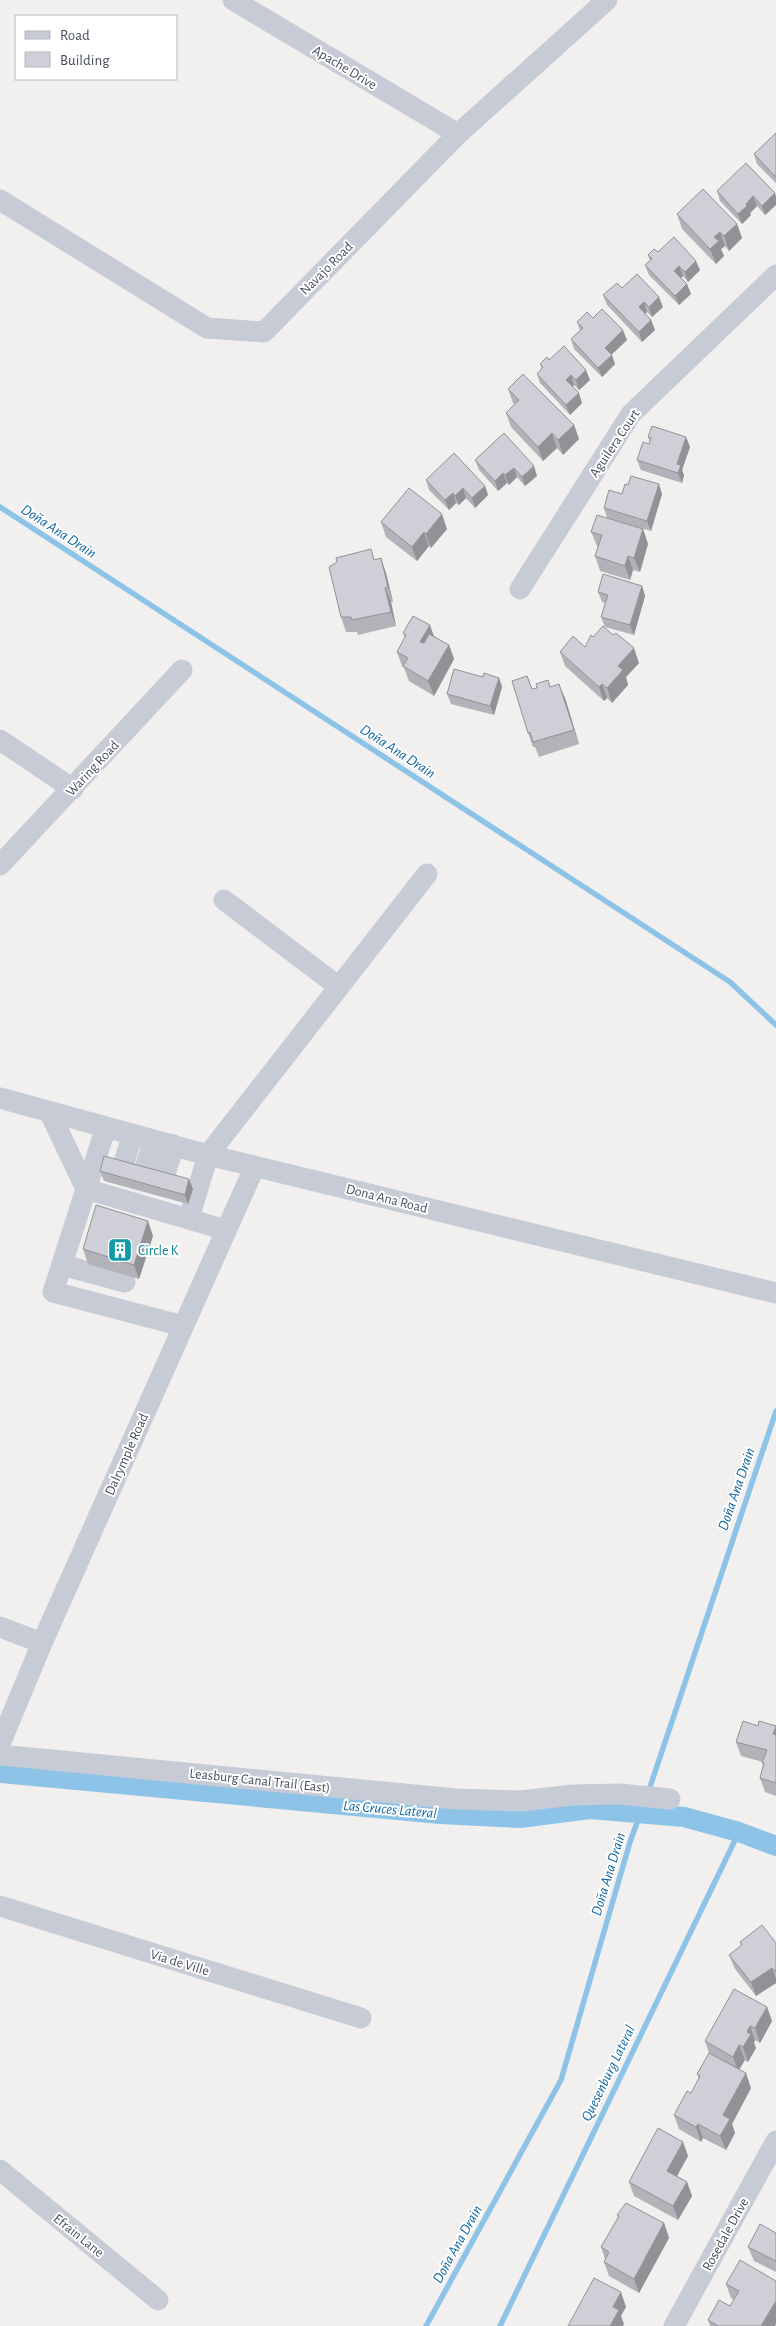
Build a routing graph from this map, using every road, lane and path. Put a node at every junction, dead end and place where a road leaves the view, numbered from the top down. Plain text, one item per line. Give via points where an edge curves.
1 (233, 0) edge
2 (606, 0) edge
3 (458, 134) junction
4 (0, 200) edge
5 (776, 275) edge
6 (520, 589) dead end
7 (182, 670) dead end
8 (0, 740) edge
9 (73, 789) junction
10 (0, 865) edge
11 (427, 874) dead end
12 (224, 900) dead end
13 (339, 987) junction
14 (0, 1098) edge
15 (49, 1111) junction
16 (106, 1127) junction
17 (133, 1134) junction
18 (164, 1143) junction
19 (208, 1155) junction
20 (255, 1166) junction
21 (117, 1183) junction
22 (86, 1189) junction
23 (138, 1189) junction
24 (159, 1195) junction
25 (189, 1218) junction
26 (226, 1230) junction
27 (62, 1265) junction
28 (125, 1282) dead end
29 (776, 1293) edge
30 (183, 1326) junction
31 (0, 1627) edge
32 (42, 1643) junction
33 (0, 1744) edge
34 (0, 1755) edge
35 (670, 1799) dead end
36 (0, 1906) edge
37 (361, 2018) dead end
38 (776, 2141) edge
39 (0, 2170) edge
40 (158, 2300) dead end
41 (674, 2326) edge

1 - 3 street, Apache Drive
2 - 3 street, Navajo Road
3 - 4 street, Navajo Road via 264,332 207,328
5 - 6 street, Aguilera Court via 631,414
7 - 9 street, Waring Road
8 - 9 street
9 - 10 street, Waring Road
11 - 13 street
12 - 13 street
13 - 19 street
14 - 15 street, Dona Ana Road
15 - 16 street, Dona Ana Road
15 - 22 street
16 - 17 street, Dona Ana Road
16 - 22 street
17 - 18 street, Dona Ana Road
17 - 21 street
18 - 19 street, Dona Ana Road
18 - 23 street
18 - 24 street
19 - 20 street, Dona Ana Road
19 - 25 street
20 - 26 street, Dalrymple Road
20 - 29 street, Dona Ana Road
21 - 22 street
21 - 23 street
22 - 27 street
23 - 24 street
24 - 25 street
25 - 26 street
26 - 30 street, Dalrymple Road
27 - 28 street
27 - 30 street via 54,1292
30 - 32 street, Dalrymple Road
31 - 32 street
32 - 33 street, Dalrymple Road
34 - 35 street, Leasburg Canal Trail (East) via 456,1799 522,1801 620,1794
36 - 37 street, Via de Ville
38 - 41 street, Rosedale Drive
39 - 40 street, Efrain Lane

